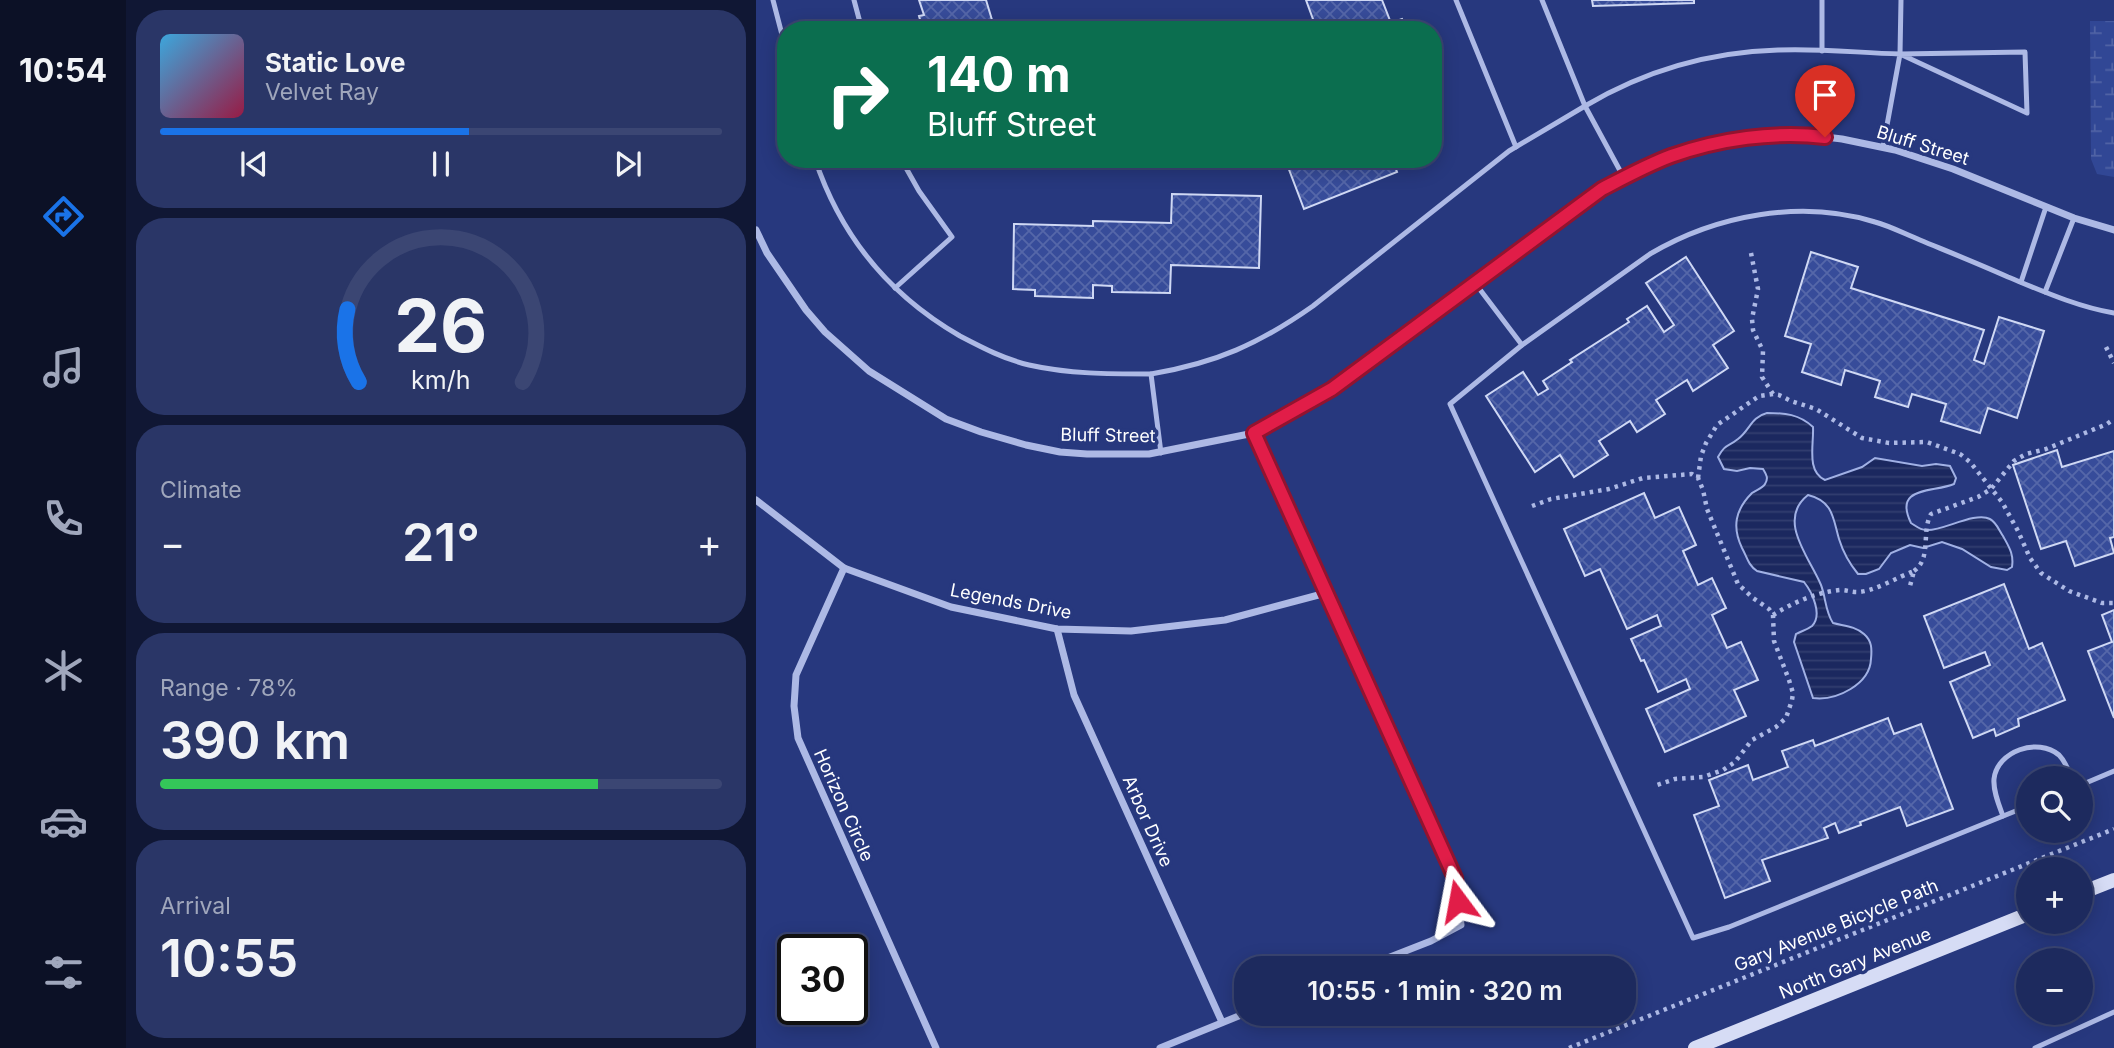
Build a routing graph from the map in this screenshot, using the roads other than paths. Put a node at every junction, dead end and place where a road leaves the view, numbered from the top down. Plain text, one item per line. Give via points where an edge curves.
1 (773, 0) edge
2 (855, 0) edge
3 (1456, 0) edge
4 (1542, 0) edge
5 (1822, 0) edge
6 (1901, 0) edge
7 (778, 21) edge
8 (860, 21) edge
9 (1822, 51) junction
10 (1900, 54) junction
11 (1585, 106) junction
12 (1516, 147) junction
13 (1883, 147) junction
14 (818, 168) edge
15 (906, 168) edge
16 (1624, 178) junction
17 (2046, 206) junction
18 (2074, 218) junction
19 (756, 230) edge
20 (2114, 230) edge
21 (2021, 282) junction
22 (1475, 283) junction
23 (895, 288) junction
24 (2045, 292) junction
25 (2114, 313) edge
26 (1522, 345) junction
27 (1151, 374) junction
28 (1254, 433) junction
29 (1161, 453) junction
30 (756, 500) edge
31 (844, 568) junction
32 (1326, 593) junction
33 (1057, 629) junction
34 (2065, 766) edge
35 (2114, 771) edge
36 (2093, 780) edge
37 (2016, 811) edge
38 (2003, 816) junction
39 (2114, 880) edge
40 (2093, 888) edge
41 (2016, 919) edge
42 (1393, 956) edge
43 (2114, 1012) edge
44 (1234, 1018) edge
45 (1222, 1022) junction
46 (936, 1048) edge
47 (1160, 1048) edge
48 (1695, 1048) edge
49 (2035, 1048) edge

1 - 7 lane
2 - 8 lane
3 - 12 lane
4 - 11 lane
5 - 9 lane
6 - 10 lane
9 - 10 lane
9 - 11 lane via 1778,50 1699,60 1628,82
10 - 10 lane via 1926,66 2027,113 2025,52
10 - 13 lane
11 - 12 lane
11 - 16 lane
12 - 27 lane via 1279,330 1215,360
13 - 16 street, Bluff Street via 1809,135 1745,138 1671,156
13 - 17 street, Bluff Street
14 - 23 lane via 846,230
15 - 23 lane via 952,236
16 - 22 street, Bluff Street via 1602,189
17 - 18 street, Bluff Street
17 - 21 lane
18 - 20 street, Bluff Street
18 - 24 lane
19 - 29 street, Bluff Street via 767,253 825,332 869,371 946,419 1060,452
21 - 24 lane
21 - 26 lane via 1876,222 1839,213 1765,214 1671,242
22 - 26 lane
22 - 28 street, Bluff Street via 1332,389
23 - 27 lane via 922,312 993,354 1058,370
24 - 25 lane
26 - 38 lane via 1450,404 1693,938
27 - 29 lane
28 - 29 street, Bluff Street
28 - 32 street
30 - 31 street, Legends Drive
31 - 33 street, Legends Drive via 951,607
31 - 46 street, Horizon Circle via 796,675 799,738
32 - 33 street, Legends Drive via 1198,624 1131,631
32 - 42 street via 1455,878 1461,925
33 - 45 street, Arbor Drive via 1074,695
34 - 38 lane via 2059,755 2032,746 2007,757 1994,779
35 - 36 lane
37 - 38 lane
39 - 40 street
41 - 48 street, North Gary Avenue
43 - 49 lane
44 - 45 street
45 - 47 street

